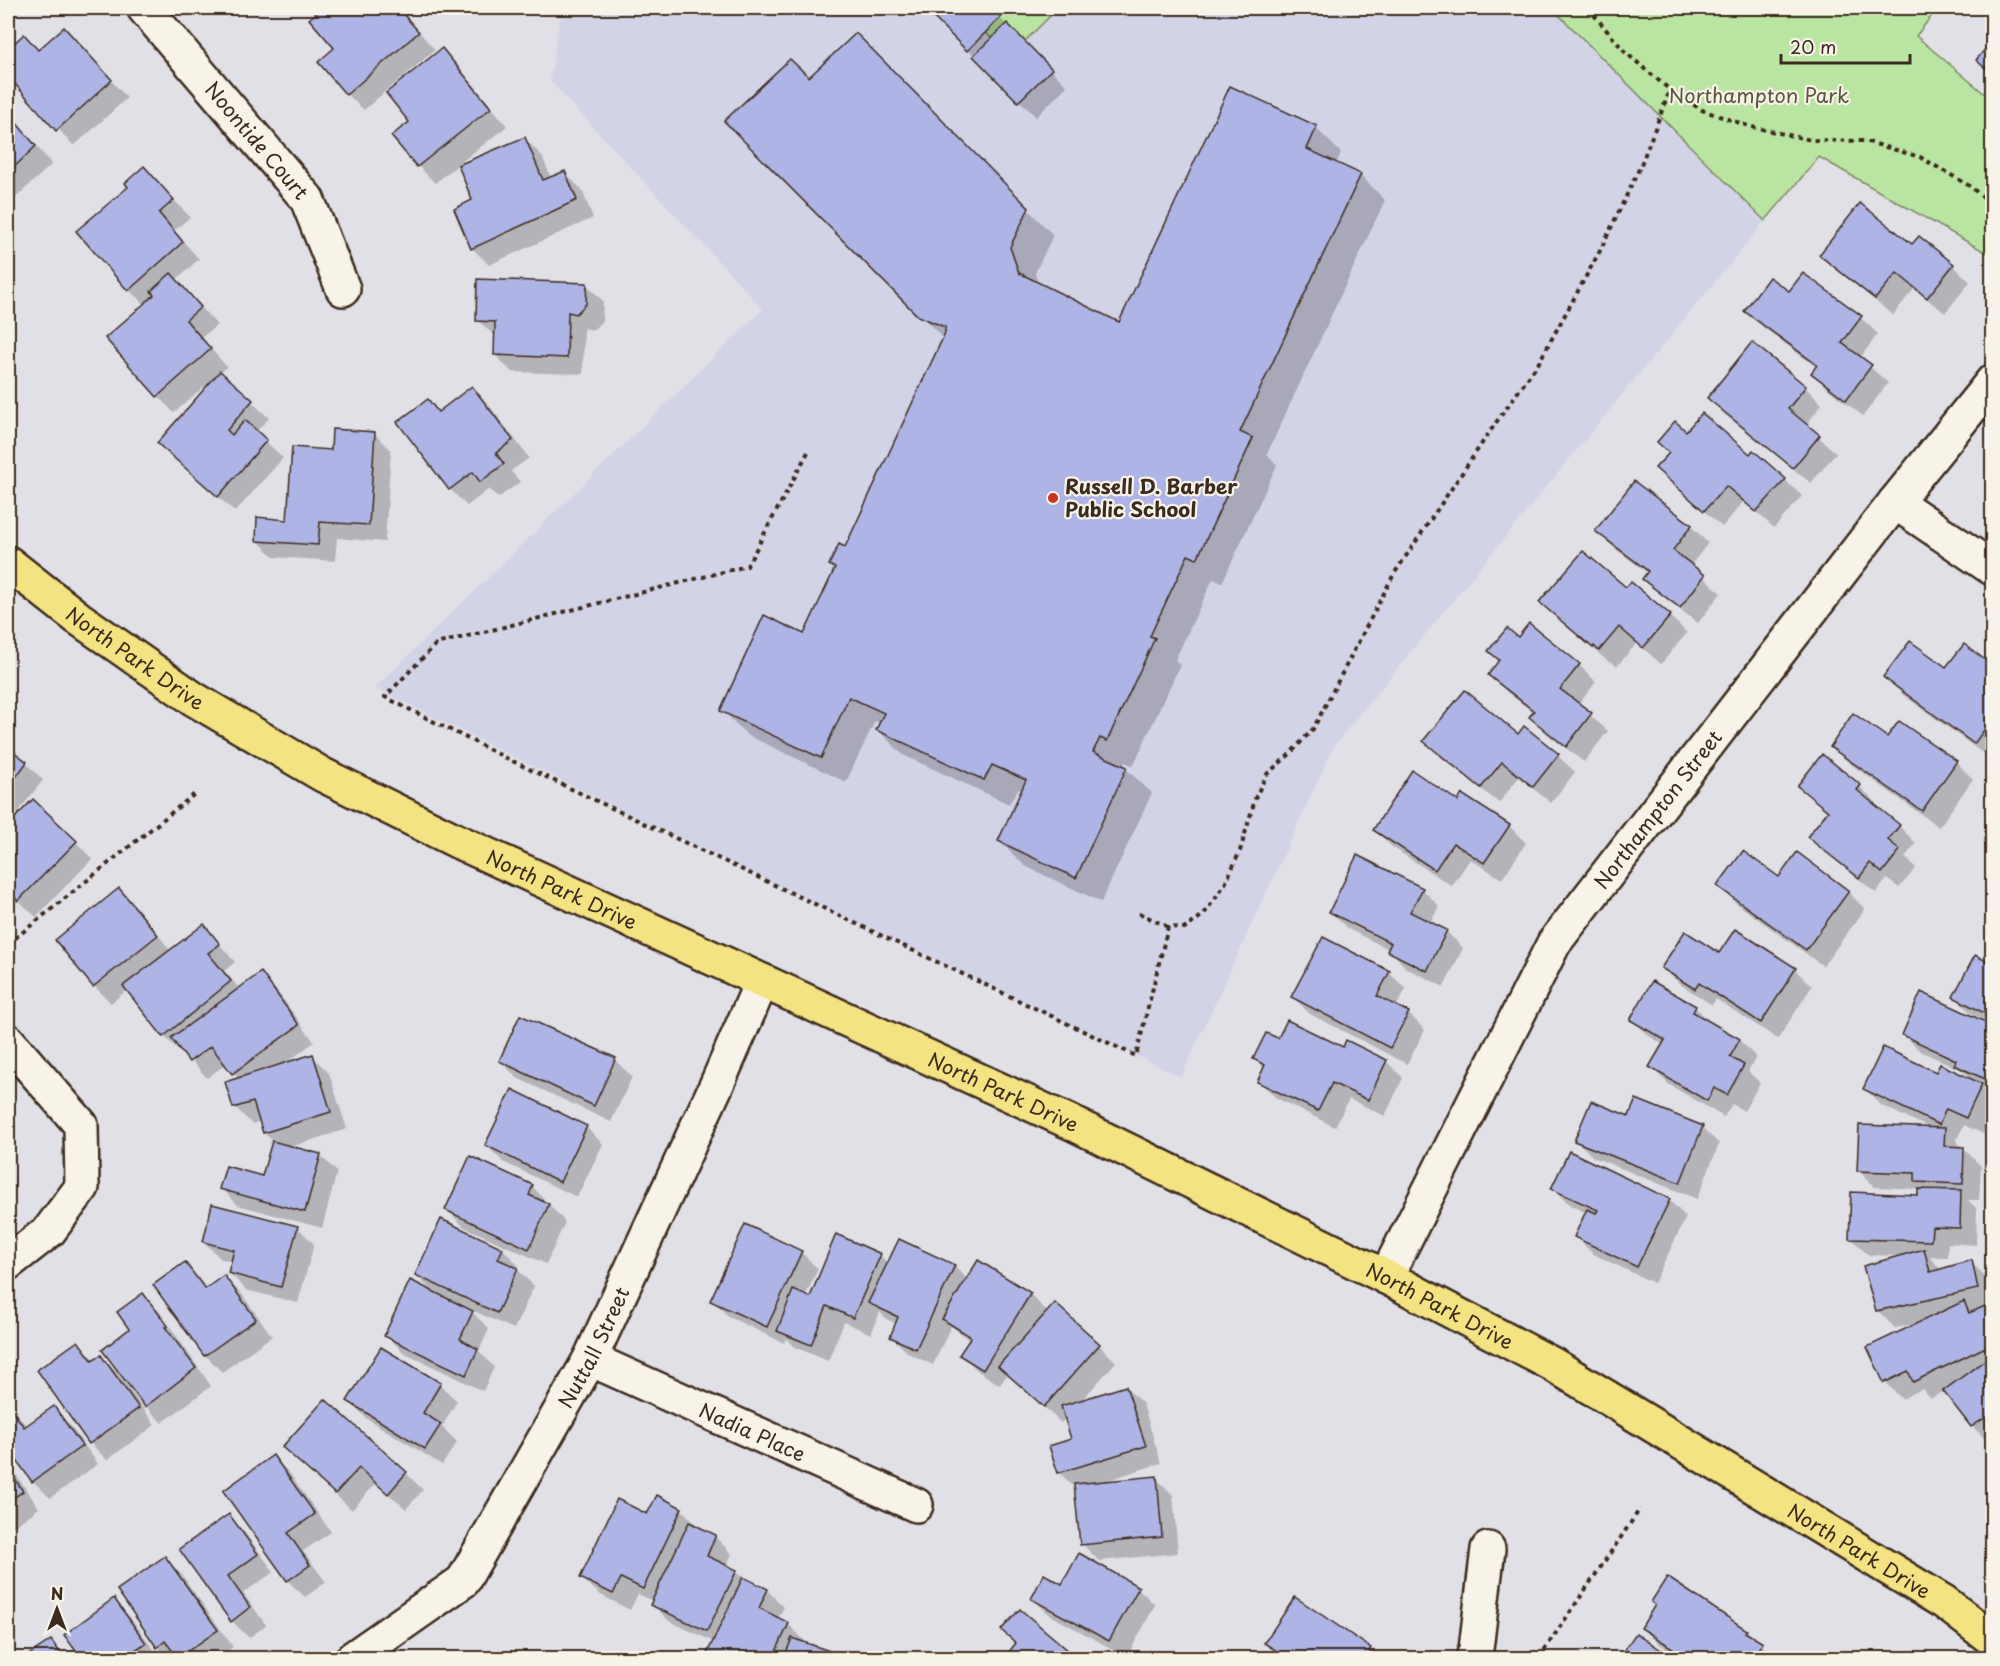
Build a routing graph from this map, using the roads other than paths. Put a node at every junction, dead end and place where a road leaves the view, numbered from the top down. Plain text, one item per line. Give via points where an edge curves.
1 (144, 8) edge
2 (343, 289) dead end
3 (1992, 381) edge
4 (1895, 502) junction
5 (8, 563) edge
6 (1992, 568) edge
7 (762, 981) junction
8 (8, 1041) edge
9 (8, 1263) edge
10 (1386, 1277) junction
11 (590, 1359) junction
12 (916, 1505) dead end
13 (1488, 1549) dead end
14 (1992, 1639) edge
15 (353, 1659) edge
16 (1473, 1659) edge

1 - 2 street, Noontide Court via 307,199
3 - 4 street, Northampton Street
4 - 6 street
4 - 10 street, Northampton Street via 1554,943
5 - 7 main road, North Park Drive via 78,618 194,699 323,775
7 - 10 main road, North Park Drive via 1072,1123
7 - 11 street, Nuttall Street
8 - 9 street via 81,1125 82,1187 49,1231
10 - 14 main road, North Park Drive via 1552,1364 1944,1602
11 - 12 street, Nadia Place
11 - 15 street, Nuttall Street via 463,1581
13 - 16 street

